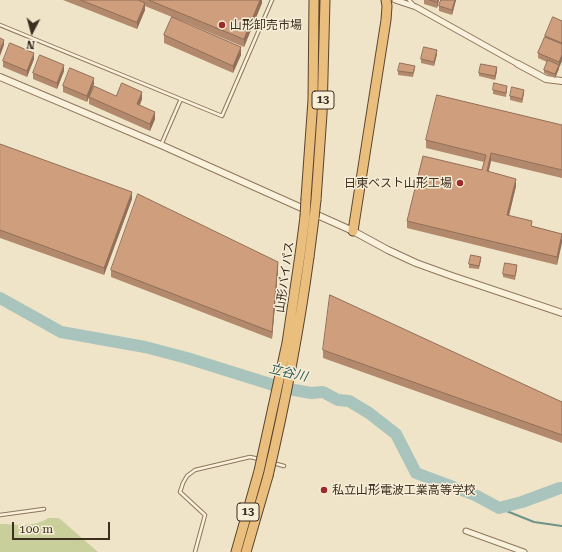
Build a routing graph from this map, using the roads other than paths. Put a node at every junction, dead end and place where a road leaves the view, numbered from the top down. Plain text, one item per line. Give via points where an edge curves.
1 (272, 0) edge
2 (314, 0) edge
3 (325, 0) edge
4 (329, 0) edge
5 (386, 0) edge
6 (395, 0) edge
7 (409, 0) edge
8 (416, 7) junction
9 (0, 25) edge
10 (324, 47) junction
11 (518, 64) joint
12 (0, 77) edge
13 (562, 81) edge
14 (181, 100) junction
15 (161, 145) junction
16 (311, 199) junction
17 (353, 231) junction
18 (305, 256) junction
19 (562, 313) edge
20 (263, 460) dead end
21 (270, 462) dead end
22 (284, 466) dead end
23 (44, 509) dead end
24 (0, 515) edge
25 (466, 531) dead end
26 (195, 552) edge
27 (236, 552) edge
28 (246, 552) edge
29 (524, 552) edge

1 - 14 lane via 222,116
2 - 16 highway, 山形バイパス / 13
3 - 10 highway, 山形バイパス / 13
4 - 10 highway via 329,22
5 - 17 highway via 386,20
6 - 8 street
7 - 8 lane
8 - 11 street
9 - 14 lane
10 - 16 highway, 山形バイパス / 13 via 322,114
11 - 13 street via 546,79
12 - 15 street
14 - 15 lane
15 - 17 street
16 - 18 highway, 山形バイパス / 13, bridge
17 - 19 street via 416,263
18 - 27 highway, 山形バイパス / 13, bridge via 259,471
18 - 28 highway, 山形バイパス / 13, bridge via 302,308 285,402 268,476
20 - 26 lane via 250,457 195,470 187,476 180,492 205,515
21 - 22 lane
23 - 24 lane
25 - 29 street

